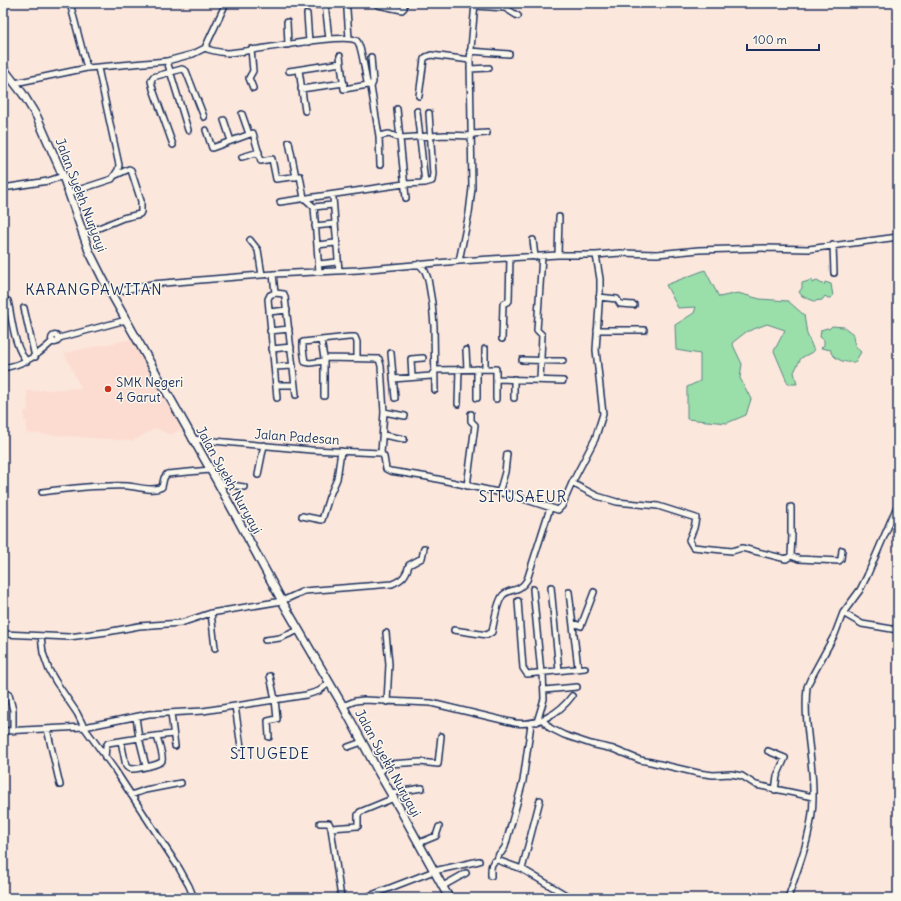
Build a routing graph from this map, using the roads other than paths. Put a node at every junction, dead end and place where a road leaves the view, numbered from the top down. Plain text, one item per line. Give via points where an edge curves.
1 (70, 3) edge
2 (226, 3) edge
3 (327, 3) edge
4 (376, 3) edge
5 (404, 3) edge
6 (310, 5) dead end
7 (475, 5) edge
8 (347, 10) dead end
9 (307, 14) dead end
10 (518, 16) dead end
11 (287, 22) dead end
12 (349, 38) junction
13 (329, 39) junction
14 (309, 42) junction
15 (288, 45) junction
16 (205, 48) junction
17 (251, 49) junction
18 (470, 51) junction
19 (509, 54) dead end
20 (340, 56) dead end
21 (372, 57) dead end
22 (470, 60) junction
23 (167, 61) junction
24 (341, 63) junction
25 (3, 68) edge
26 (86, 68) junction
27 (98, 68) junction
28 (470, 68) junction
29 (489, 68) dead end
30 (299, 70) junction
31 (170, 72) junction
32 (289, 72) dead end
33 (15, 83) junction
34 (344, 83) junction
35 (370, 86) junction
36 (253, 88) dead end
37 (302, 89) junction
38 (419, 96) dead end
39 (397, 109) dead end
40 (305, 111) dead end
41 (417, 111) dead end
42 (242, 114) dead end
43 (428, 114) dead end
44 (204, 117) dead end
45 (224, 120) dead end
46 (188, 130) dead end
47 (206, 130) dead end
48 (488, 133) dead end
49 (249, 134) junction
50 (472, 135) junction
51 (379, 136) junction
52 (421, 136) junction
53 (430, 136) junction
54 (400, 138) junction
55 (231, 141) junction
56 (289, 142) dead end
57 (173, 145) dead end
58 (259, 152) junction
59 (242, 157) dead end
60 (380, 164) dead end
61 (115, 175) junction
62 (63, 176) junction
63 (296, 177) junction
64 (425, 183) junction
65 (404, 184) junction
66 (3, 188) edge
67 (69, 193) junction
68 (304, 198) junction
69 (333, 198) dead end
70 (406, 198) dead end
71 (280, 202) dead end
72 (332, 205) dead end
73 (314, 207) junction
74 (559, 217) dead end
75 (334, 224) dead end
76 (315, 226) junction
77 (82, 235) junction
78 (898, 237) edge
79 (250, 240) dead end
80 (533, 240) dead end
81 (335, 243) dead end
82 (317, 245) junction
83 (833, 245) junction
84 (558, 255) junction
85 (596, 255) junction
86 (542, 256) junction
87 (535, 257) junction
88 (510, 258) junction
89 (459, 261) junction
90 (337, 262) dead end
91 (319, 264) junction
92 (419, 264) junction
93 (339, 271) junction
94 (319, 272) junction
95 (834, 273) dead end
96 (273, 274) junction
97 (262, 275) junction
98 (110, 293) junction
99 (275, 293) junction
100 (599, 297) junction
101 (3, 300) edge
102 (634, 305) dead end
103 (24, 308) dead end
104 (287, 310) junction
105 (269, 312) junction
106 (126, 320) junction
107 (289, 329) junction
108 (597, 330) junction
109 (644, 330) dead end
110 (270, 331) junction
111 (502, 339) dead end
112 (321, 340) junction
113 (291, 347) junction
114 (272, 349) junction
115 (466, 350) dead end
116 (485, 350) dead end
117 (391, 353) dead end
118 (35, 357) junction
119 (357, 358) junction
120 (423, 358) dead end
121 (324, 360) junction
122 (522, 360) dead end
123 (27, 361) junction
124 (541, 361) junction
125 (563, 361) dead end
126 (293, 366) junction
127 (274, 367) junction
128 (3, 368) edge
129 (459, 369) junction
130 (467, 369) junction
131 (477, 369) junction
132 (485, 369) junction
133 (435, 370) junction
134 (412, 377) junction
135 (393, 379) junction
136 (496, 379) junction
137 (514, 379) junction
138 (540, 380) junction
139 (563, 381) dead end
140 (276, 385) junction
141 (295, 385) junction
142 (435, 390) dead end
143 (296, 395) dead end
144 (324, 396) dead end
145 (277, 398) dead end
146 (395, 398) dead end
147 (477, 398) dead end
148 (514, 398) dead end
149 (496, 399) dead end
150 (458, 404) dead end
151 (384, 412) junction
152 (470, 414) dead end
153 (405, 416) dead end
154 (383, 435) junction
155 (192, 439) junction
156 (404, 439) dead end
157 (264, 445) junction
158 (341, 451) junction
159 (381, 453) junction
160 (507, 454) dead end
161 (210, 470) junction
162 (258, 475) dead end
163 (218, 483) junction
164 (572, 483) junction
165 (467, 486) junction
166 (244, 487) dead end
167 (42, 492) dead end
168 (499, 493) junction
169 (898, 504) edge
170 (791, 507) dead end
171 (550, 508) junction
172 (302, 516) dead end
173 (424, 548) dead end
174 (842, 550) dead end
175 (792, 556) junction
176 (551, 588) dead end
177 (533, 589) dead end
178 (570, 592) dead end
179 (594, 592) dead end
180 (282, 601) junction
181 (518, 601) dead end
182 (211, 613) junction
183 (843, 613) junction
184 (573, 623) junction
185 (299, 630) junction
186 (454, 630) dead end
187 (898, 630) edge
188 (386, 632) dead end
189 (3, 634) edge
190 (41, 636) junction
191 (265, 640) dead end
192 (215, 648) dead end
193 (578, 668) junction
194 (585, 668) dead end
195 (559, 671) junction
196 (542, 673) junction
197 (270, 676) dead end
198 (3, 681) edge
199 (329, 683) junction
200 (577, 687) dead end
201 (544, 690) junction
202 (572, 696) dead end
203 (276, 699) junction
204 (387, 702) junction
205 (235, 706) junction
206 (343, 706) junction
207 (171, 713) junction
208 (136, 717) junction
209 (537, 722) junction
210 (84, 727) junction
211 (47, 728) junction
212 (3, 731) edge
213 (13, 731) junction
214 (173, 734) junction
215 (157, 736) junction
216 (441, 736) dead end
217 (269, 737) dead end
218 (139, 738) junction
219 (121, 741) junction
220 (362, 742) junction
221 (175, 746) dead end
222 (240, 747) dead end
223 (348, 747) dead end
224 (768, 751) dead end
225 (105, 758) junction
226 (146, 766) junction
227 (379, 773) junction
228 (182, 783) dead end
229 (60, 785) dead end
230 (422, 788) dead end
231 (775, 790) junction
232 (131, 795) junction
233 (392, 796) junction
234 (813, 797) junction
235 (540, 800) dead end
236 (320, 823) dead end
237 (439, 827) dead end
238 (332, 828) junction
239 (419, 843) junction
240 (497, 860) junction
241 (479, 861) dead end
242 (456, 866) junction
243 (522, 869) junction
244 (434, 871) junction
245 (466, 873) dead end
246 (491, 876) dead end
247 (460, 877) junction
248 (443, 886) junction
249 (194, 898) edge
250 (341, 898) edge
251 (364, 898) edge
252 (449, 898) edge
253 (571, 898) edge
254 (788, 898) edge

1 - 26 street
2 - 16 street
3 - 6 street
3 - 13 street
4 - 5 street via 402,10
7 - 10 street via 505,8
7 - 18 street
8 - 12 street
9 - 14 street
11 - 15 street
12 - 13 street
12 - 35 street via 360,44 366,82
13 - 14 street
14 - 15 street
15 - 17 street
16 - 17 street via 223,52
16 - 23 street
17 - 36 street via 253,71 249,78
18 - 19 street
18 - 22 street
20 - 24 street
21 - 35 street via 373,82
22 - 28 street
22 - 38 street via 426,56
23 - 27 street
23 - 31 street
24 - 30 street
24 - 34 street
25 - 33 main road, Jalan Syekh Nuryayi
26 - 27 street
26 - 33 street
27 - 61 street via 119,160
28 - 29 street
28 - 50 street
30 - 32 street
30 - 37 street
31 - 44 street via 186,70
31 - 46 street
31 - 57 street via 154,77 151,81
33 - 62 main road, Jalan Syekh Nuryayi via 37,117
34 - 35 street via 344,88
34 - 37 street
35 - 51 street
37 - 40 street
39 - 54 street
41 - 52 street
42 - 49 street
43 - 53 street
45 - 55 street
47 - 55 street via 212,148
48 - 50 street
49 - 55 street
49 - 58 street via 253,133
50 - 53 street
50 - 89 street via 471,201
51 - 54 street via 389,134
51 - 60 street
52 - 53 street
52 - 54 street
52 - 64 street
53 - 64 street via 433,178 432,181
54 - 65 street
56 - 63 street
58 - 59 street
58 - 63 street via 262,161 272,159 276,179
61 - 67 street via 112,179
61 - 77 street via 131,170 142,200 140,214 123,218
62 - 66 street
62 - 67 main road, Jalan Syekh Nuryayi
63 - 68 street via 300,176
64 - 65 street
65 - 68 street
65 - 70 street
67 - 77 main road, Jalan Syekh Nuryayi
68 - 71 street
68 - 73 street
69 - 93 street
72 - 73 street
73 - 76 street
74 - 84 street
75 - 76 street
76 - 82 street
77 - 98 main road, Jalan Syekh Nuryayi
78 - 83 street
79 - 97 street via 258,250
80 - 87 street
81 - 82 street
82 - 91 street
83 - 85 street via 802,249 738,248 658,254
83 - 95 street
84 - 85 street
84 - 86 street
85 - 100 street via 600,279
86 - 87 street
86 - 124 street via 538,330 542,335
87 - 88 street
88 - 89 street
88 - 111 street via 510,301 503,304
89 - 92 street
90 - 91 street
91 - 94 street
92 - 93 street
92 - 133 street via 428,278 432,303
93 - 94 street
94 - 96 street
96 - 97 street
96 - 99 street
97 - 98 street via 152,284
98 - 106 main road, Jalan Syekh Nuryayi
99 - 104 street via 284,294
99 - 105 street via 269,297
100 - 102 street via 617,299 621,304
100 - 108 street
101 - 123 street via 8,301 16,343
103 - 118 street
104 - 105 street
104 - 107 street
105 - 110 street
106 - 118 street via 59,338
106 - 155 main road, Jalan Syekh Nuryayi
107 - 110 street
107 - 113 street
108 - 109 street
108 - 164 street via 596,350 602,418 595,439
110 - 114 street
112 - 119 street via 356,337
112 - 121 street
112 - 121 street via 304,342 305,361 310,363
113 - 114 street
113 - 126 street
114 - 127 street
115 - 130 street
116 - 132 street
117 - 135 street
118 - 123 street
119 - 121 street
119 - 151 street via 377,358 380,361
120 - 134 street via 411,359
121 - 144 street
122 - 124 street
123 - 128 street
124 - 125 street
124 - 138 street
126 - 127 street
126 - 141 street
127 - 140 street
129 - 130 street
129 - 133 street
129 - 150 street
130 - 131 street
131 - 132 street
131 - 147 street
132 - 136 street via 496,368
133 - 134 street via 431,376
133 - 142 street
134 - 135 street
135 - 146 street
136 - 137 street
136 - 149 street
137 - 138 street
137 - 148 street
138 - 139 street
140 - 141 street
140 - 145 street
141 - 143 street
151 - 153 street
151 - 154 street
152 - 165 street via 471,421 476,425
154 - 156 street
154 - 159 street
155 - 157 street, Jalan Padesan
155 - 161 main road, Jalan Syekh Nuryayi
157 - 158 street, Jalan Padesan
157 - 162 street
158 - 159 street, Jalan Padesan
158 - 172 street via 337,479 322,520
159 - 165 street via 387,470
160 - 168 street
161 - 163 main road, Jalan Syekh Nuryayi
161 - 167 street via 167,474 162,487 157,489 106,485
163 - 166 street
163 - 180 main road, Jalan Syekh Nuryayi
164 - 171 street via 561,508
164 - 175 street via 597,496 618,502 658,506 696,518 689,540 692,547 732,551 742,548 774,557
165 - 168 street
168 - 171 street
169 - 183 street via 860,590
170 - 175 street
171 - 186 street via 527,580 522,587 506,593 502,598 492,632 487,635
173 - 180 street via 422,558 410,565 401,581 392,584 304,591
174 - 175 street via 839,561 799,559
176 - 195 street
177 - 196 street
178 - 184 street
179 - 184 street via 581,626
180 - 182 street
180 - 185 main road, Jalan Syekh Nuryayi
181 - 196 street via 523,668 527,674
182 - 190 street via 181,623 69,636
182 - 192 street
183 - 187 street via 862,624
183 - 234 street via 807,687
184 - 193 street
185 - 191 street via 280,638
185 - 199 main road, Jalan Syekh Nuryayi
188 - 204 street via 389,664
189 - 190 street
190 - 210 street via 49,670
193 - 194 street
193 - 195 street
195 - 196 street
196 - 201 street
197 - 203 street
198 - 213 street via 13,710
199 - 203 street via 315,693
199 - 206 main road, Jalan Syekh Nuryayi
200 - 201 street
201 - 209 street
202 - 209 street via 559,710
203 - 205 street
203 - 217 street via 277,719 268,721
204 - 206 street via 360,700
204 - 209 street via 431,703 515,723
205 - 207 street
205 - 222 street
206 - 220 main road, Jalan Syekh Nuryayi
207 - 208 street
207 - 214 street
208 - 210 street
208 - 218 street
209 - 231 street via 564,735 613,749 640,760 698,773 742,776 753,784
209 - 240 street via 505,847
210 - 211 street
210 - 225 street
211 - 213 street
211 - 229 street
212 - 213 street
214 - 215 street
214 - 221 street
215 - 218 street
215 - 226 street via 162,760 158,764
216 - 227 street via 438,764 389,764
218 - 219 street
218 - 226 street
219 - 225 street via 107,744
219 - 226 street via 127,768
220 - 223 street
220 - 227 main road, Jalan Syekh Nuryayi
224 - 231 street via 785,758 777,776
225 - 232 street
227 - 233 main road, Jalan Syekh Nuryayi
228 - 232 street
230 - 233 street
231 - 234 street
232 - 249 street via 179,868
233 - 238 street via 360,812 358,826
233 - 239 main road, Jalan Syekh Nuryayi
234 - 254 street via 808,834
235 - 243 street
236 - 238 street via 329,823
237 - 239 street via 436,836
238 - 250 street
239 - 244 main road, Jalan Syekh Nuryayi
240 - 243 street
240 - 246 street via 492,863
241 - 242 street
242 - 244 street
242 - 247 street
243 - 253 street
244 - 248 main road, Jalan Syekh Nuryayi
244 - 251 street
245 - 247 street
247 - 248 street
248 - 252 main road, Jalan Syekh Nuryayi

